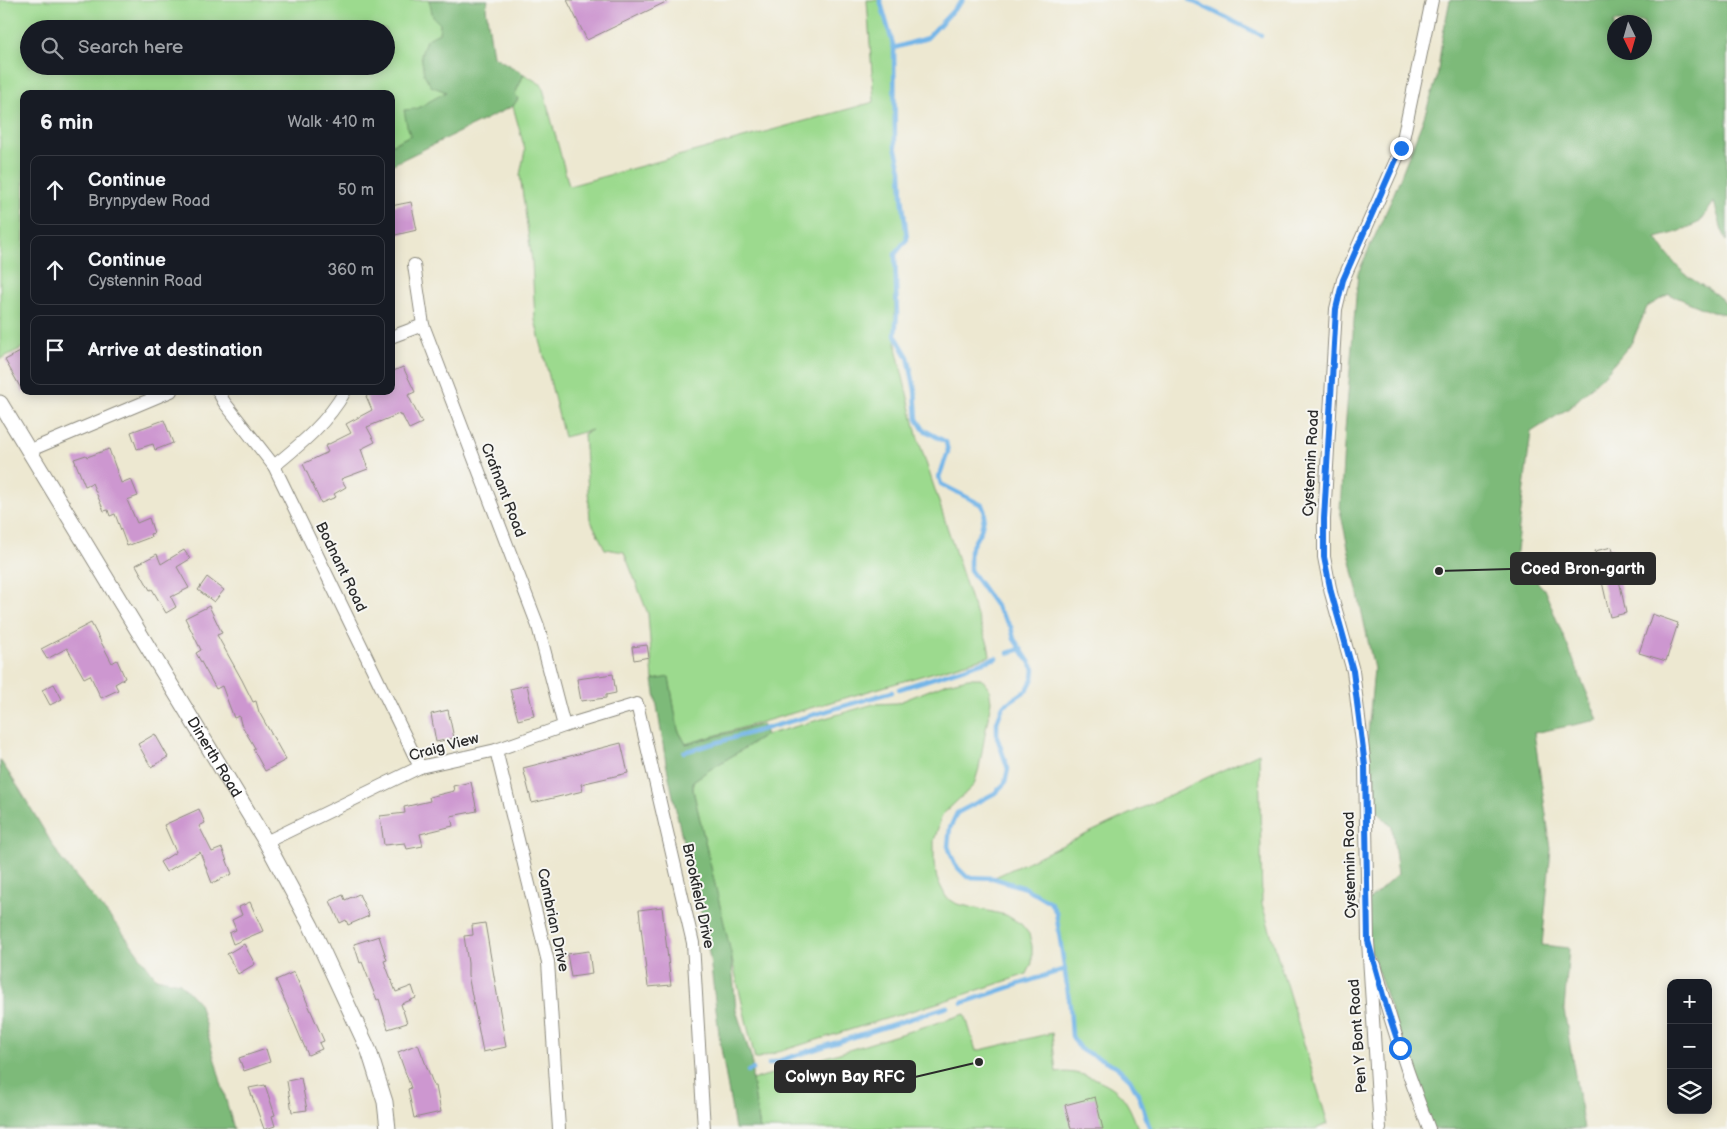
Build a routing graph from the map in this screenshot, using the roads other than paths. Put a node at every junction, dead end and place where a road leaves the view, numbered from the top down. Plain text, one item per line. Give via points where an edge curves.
1 (1432, 0) edge
2 (414, 265) dead end
3 (423, 325) junction
4 (395, 336) edge
5 (161, 395) edge
6 (220, 395) edge
7 (341, 395) edge
8 (0, 403) edge
9 (28, 451) junction
10 (274, 466) junction
11 (637, 704) joint
12 (564, 726) junction
13 (496, 750) junction
14 (420, 767) junction
15 (266, 842) junction
16 (1368, 941) junction
17 (388, 1129) edge
18 (559, 1129) edge
19 (704, 1129) edge
20 (1380, 1129) edge
21 (1429, 1129) edge

1 - 16 street, Cystennin Road via 1401,148 1346,273 1336,309 1324,557 1353,671 1365,766
2 - 3 street, Crafnant Road
3 - 4 street
3 - 12 street, Crafnant Road via 538,626
5 - 9 street
6 - 10 street, Bodnant Road
7 - 10 street via 324,420
8 - 9 street, Dinerth Road
9 - 15 street, Dinerth Road
10 - 14 street, Bodnant Road
11 - 12 street, Craig View
11 - 19 street, Brookfield Drive via 694,942
12 - 13 street, Craig View
13 - 14 street, Craig View
13 - 18 street, Cambrian Drive via 548,962
14 - 15 street, Craig View
15 - 17 street, Dinerth Road via 369,1051 385,1102
16 - 20 street, Pen Y Bont Road
16 - 21 street via 1386,1006

